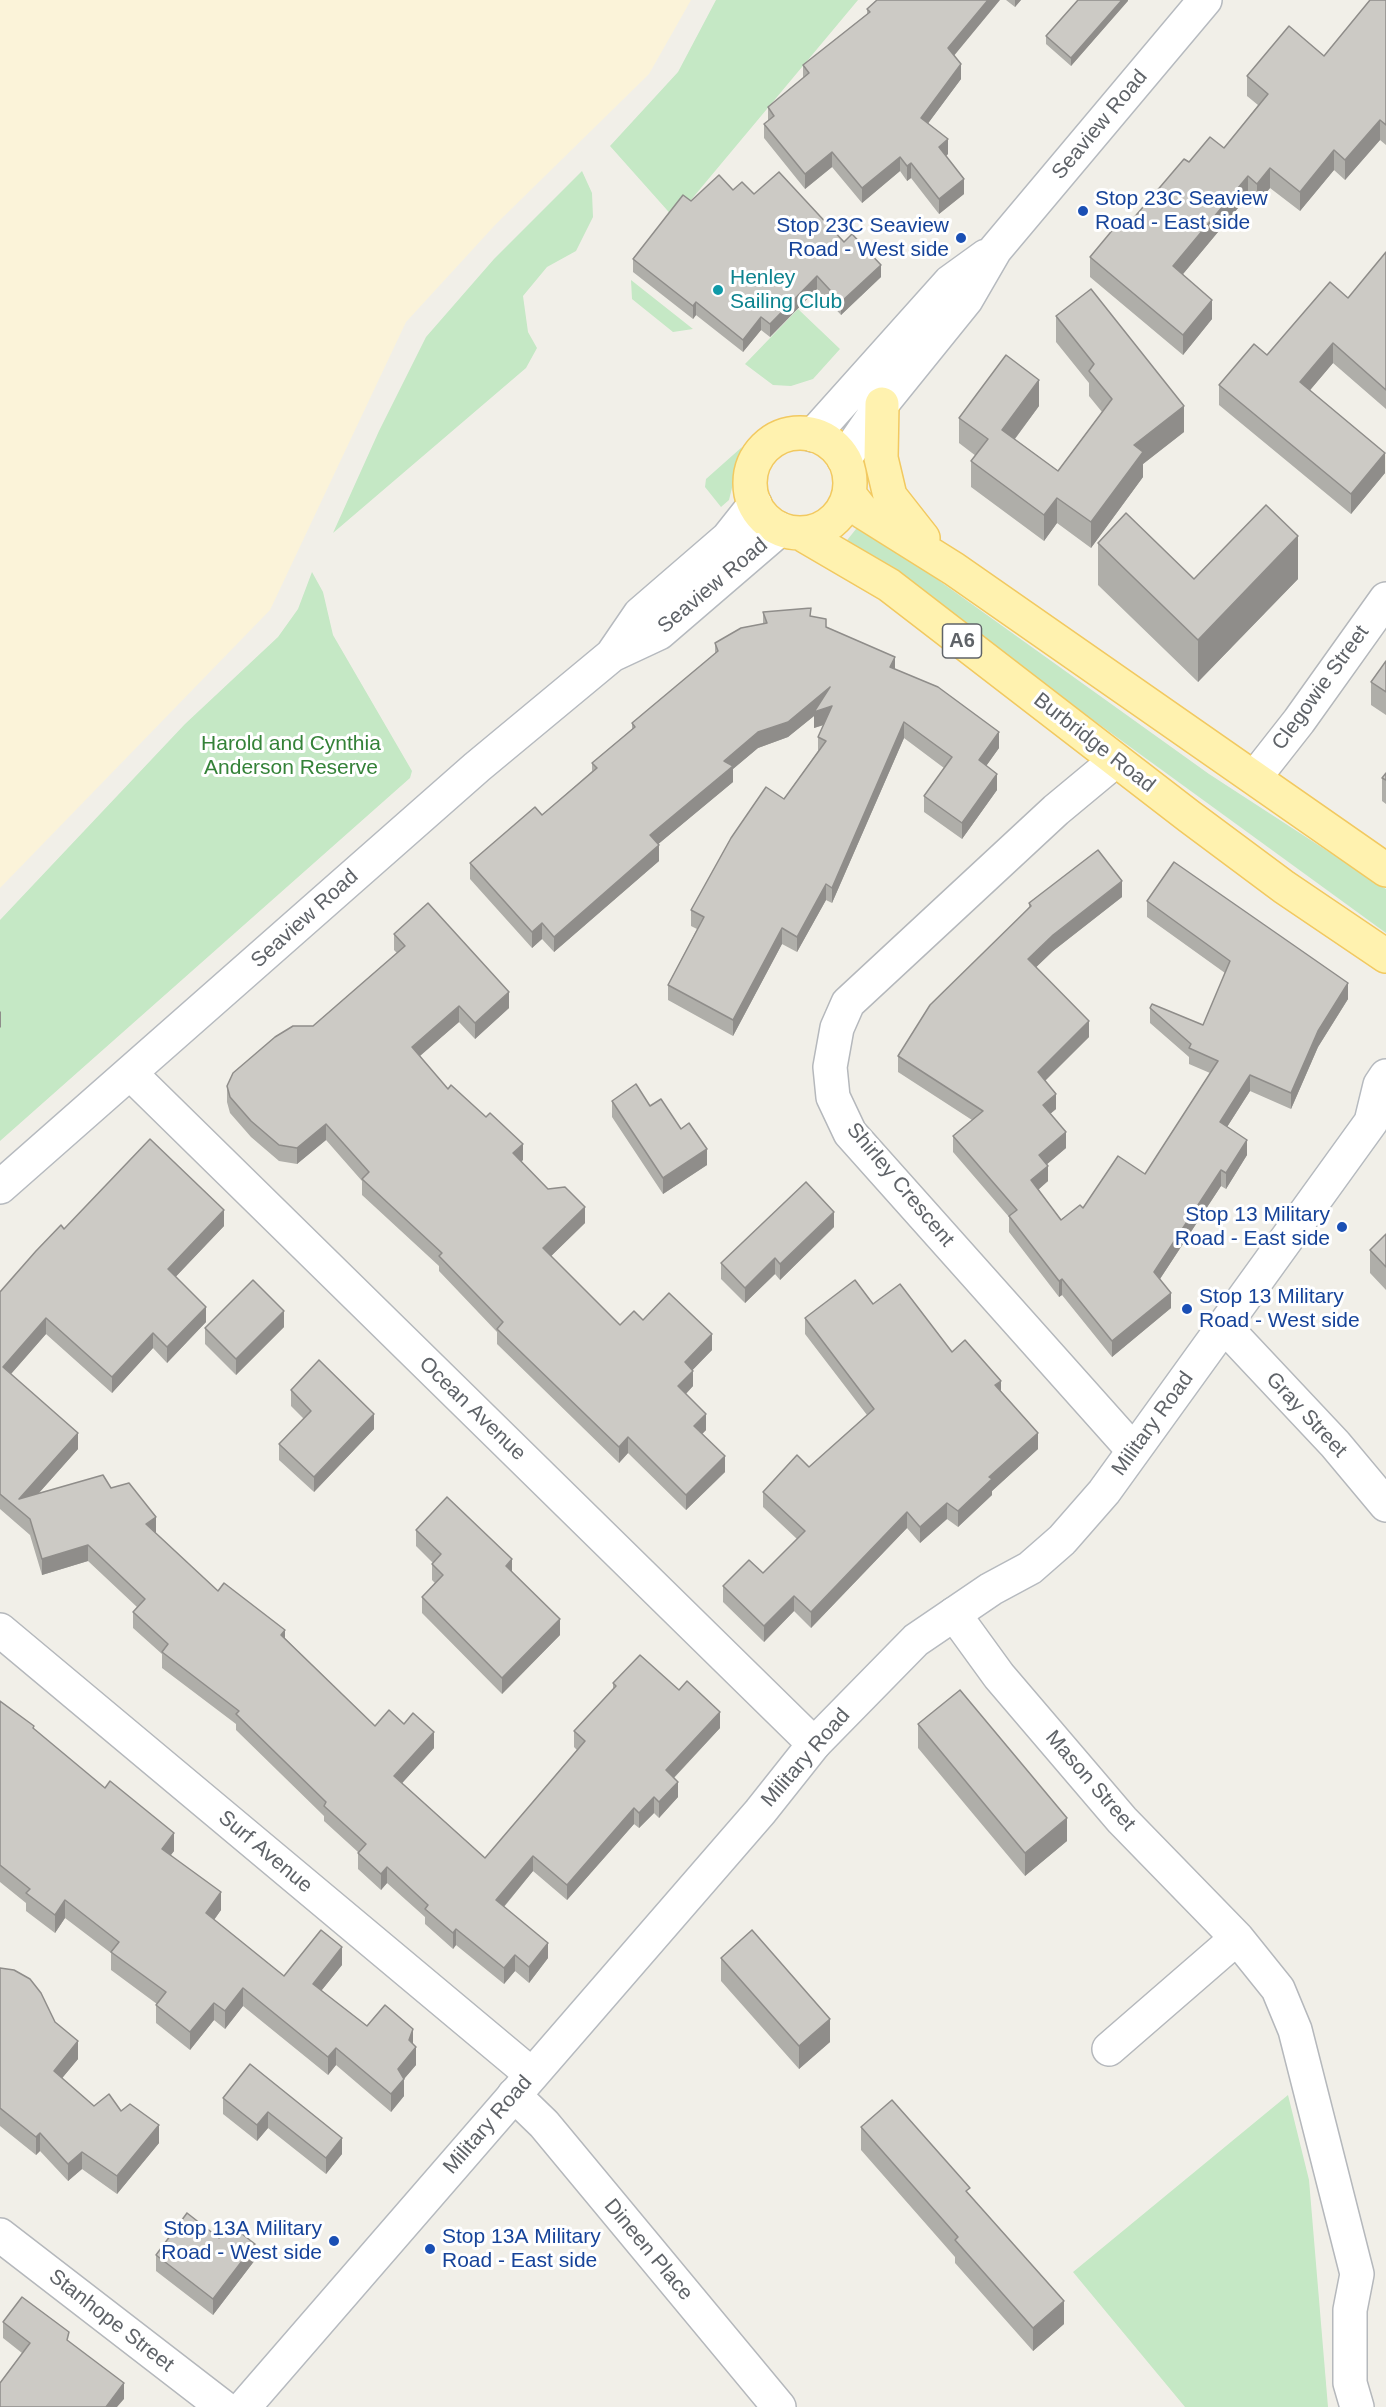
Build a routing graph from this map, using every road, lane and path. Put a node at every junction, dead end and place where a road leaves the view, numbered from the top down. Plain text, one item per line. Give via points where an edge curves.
1 (1205, 0) edge
2 (995, 250) junction
3 (882, 404) junction
4 (813, 435) junction
5 (844, 459) junction
6 (849, 494) junction
7 (755, 504) junction
8 (790, 531) junction
9 (954, 569) junction
10 (1386, 599) edge
11 (612, 654) junction
12 (1115, 761) junction
13 (1255, 777) junction
14 (1386, 870) edge
15 (1386, 956) edge
16 (131, 1074) junction
17 (1386, 1076) edge
18 (1378, 1117) edge
19 (0, 1187) edge
20 (1224, 1327) junction
21 (1133, 1450) junction
22 (1386, 1505) edge
23 (954, 1614) junction
24 (0, 1630) edge
25 (814, 1744) junction
26 (1237, 1938) junction
27 (1109, 2049) dead end
28 (522, 2085) junction
29 (0, 2235) edge
30 (1372, 2273) edge
31 (223, 2407) edge
32 (244, 2407) edge
33 (779, 2407) edge
34 (1357, 2407) edge

1 - 2 street, Seaview Road
2 - 3 street, Seaview Road via 966,300
2 - 4 street, Seaview Road via 950,282
3 - 5 street, Seaview Road
3 - 9 main road via 881,458 890,496 911,526
4 - 5 main road via 825,440
4 - 7 main road via 797,433 767,445 751,472 750,489
5 - 6 main road
6 - 8 main road via 843,509 831,522 817,530
6 - 9 main road, A6 via 863,512
7 - 8 main road via 770,523
7 - 11 street, Seaview Road via 728,538 640,614
8 - 11 street, Seaview Road via 659,633
8 - 12 main road, Burbridge Road / A6 via 889,585
9 - 13 main road, A6
10 - 13 street, Clegowie Street
11 - 16 street, Seaview Road via 477,767
12 - 15 main road, Burbridge Road / A6 via 1284,887
12 - 21 street, Shirley Crescent via 1056,810 848,1003 837,1028 830,1067 833,1097 850,1133
13 - 14 main road, A6
16 - 19 street, Seaview Road
16 - 25 street, Ocean Avenue
17 - 18 street, Military Road via 1380,1085
18 - 20 street, Military Road
20 - 21 street, Military Road
20 - 22 street, Gray Street via 1335,1444
21 - 23 street, Military Road via 1104,1492 1062,1540 1030,1568
23 - 25 street, Military Road via 916,1640
23 - 26 street, Mason Street via 999,1676 1122,1820
24 - 28 street, Surf Avenue
25 - 28 street, Military Road via 753,1820
26 - 27 street
26 - 30 street, Mason Street via 1278,1989 1295,2030
28 - 32 street, Military Road
28 - 33 street, Dineen Place via 544,2124
29 - 31 street, Stanhope Street
30 - 34 street, Mason Street via 1350,2310 1350,2383

